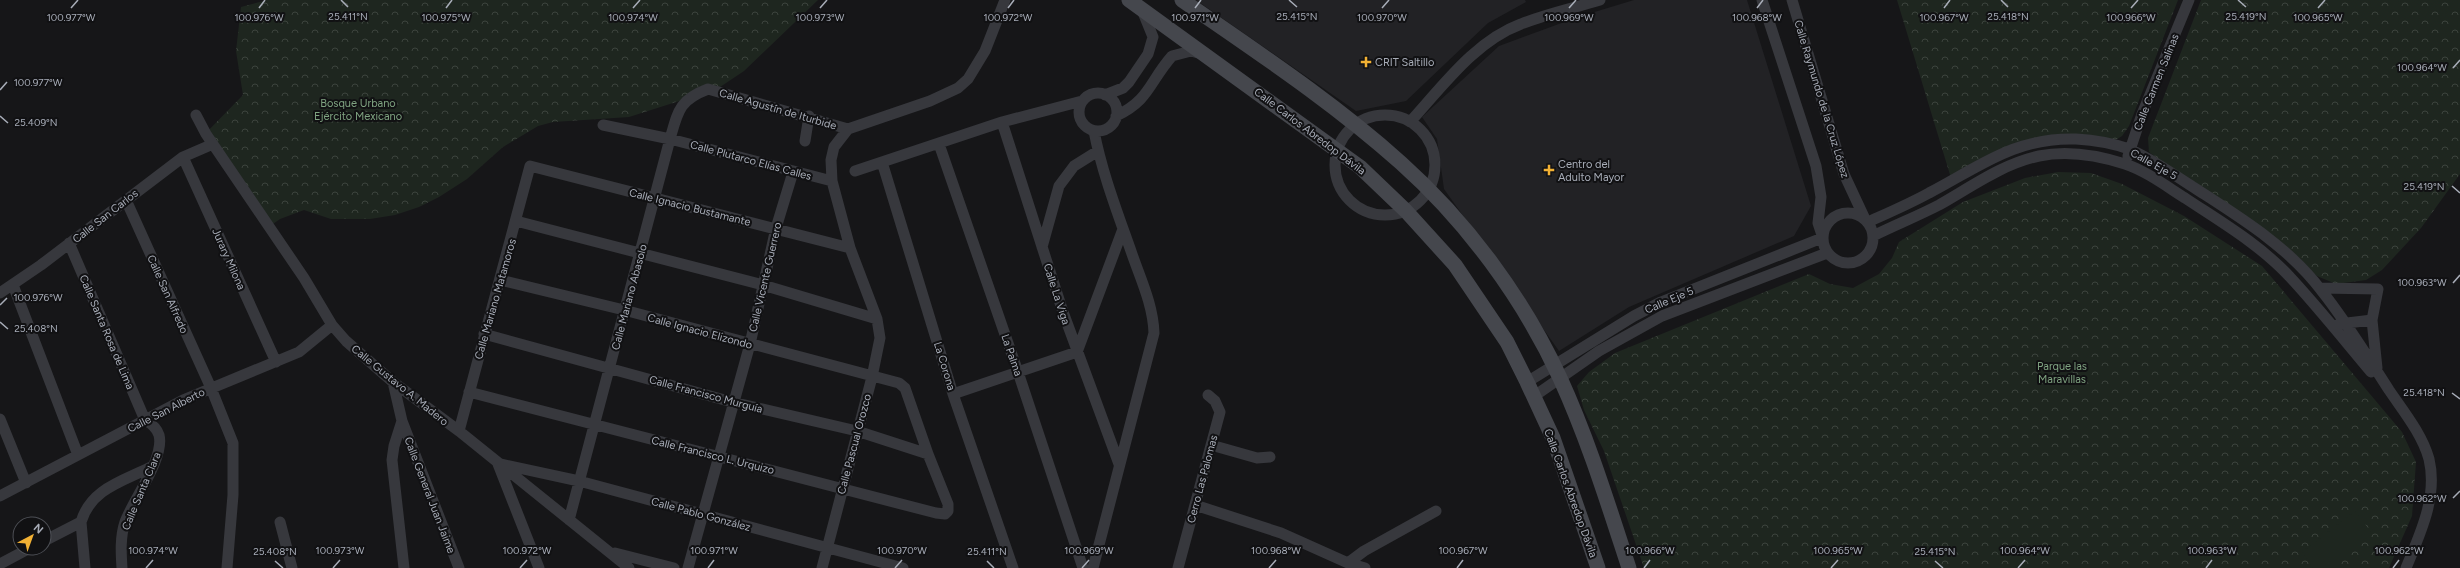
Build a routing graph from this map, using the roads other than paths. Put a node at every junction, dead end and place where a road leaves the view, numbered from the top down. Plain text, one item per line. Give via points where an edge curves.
1 (1005, 0) edge
2 (1129, 0) edge
3 (1182, 0) edge
4 (1600, 0) edge
5 (1762, 0) edge
6 (1792, 0) edge
7 (2189, 0) edge
8 (1142, 9) junction
9 (1148, 54) junction
10 (1205, 54) junction
11 (1164, 65) junction
12 (708, 89) joint
13 (1105, 95) junction
14 (1082, 101) junction
15 (196, 115) dead end
16 (809, 116) junction
17 (1116, 116) junction
18 (1002, 122) junction
19 (1410, 122) junction
20 (1356, 124) junction
21 (603, 125) dead end
22 (848, 129) junction
23 (1094, 131) junction
24 (670, 139) junction
25 (805, 141) dead end
26 (213, 144) junction
27 (939, 144) junction
28 (1337, 149) junction
29 (2130, 150) junction
30 (1098, 151) junction
31 (183, 157) junction
32 (882, 162) junction
33 (2126, 164) junction
34 (530, 166) joint
35 (855, 171) dead end
36 (793, 172) junction
37 (832, 181) junction
38 (1428, 190) junction
39 (654, 199) junction
40 (126, 200) junction
41 (1406, 211) junction
42 (516, 221) junction
43 (1867, 221) junction
44 (776, 228) junction
45 (1123, 229) junction
46 (1822, 236) junction
47 (1873, 236) junction
48 (69, 243) junction
49 (850, 248) junction
50 (1042, 248) junction
51 (640, 253) junction
52 (1827, 253) junction
53 (500, 280) junction
54 (13, 284) junction
55 (763, 285) junction
56 (2320, 288) junction
57 (0, 293) edge
58 (624, 310) junction
59 (878, 319) junction
60 (2372, 320) junction
61 (2329, 324) junction
62 (2345, 324) junction
63 (332, 325) junction
64 (484, 334) junction
65 (750, 344) junction
66 (1077, 352) junction
67 (276, 362) junction
68 (1553, 365) junction
69 (610, 369) junction
70 (1018, 372) junction
71 (2375, 373) junction
72 (872, 377) junction
73 (1560, 379) junction
74 (394, 382) junction
75 (1526, 382) junction
76 (211, 388) junction
77 (469, 392) junction
78 (953, 394) junction
79 (1208, 395) dead end
80 (1534, 397) junction
81 (732, 402) junction
82 (0, 419) edge
83 (145, 420) junction
84 (402, 421) junction
85 (595, 425) junction
86 (459, 431) junction
87 (857, 431) junction
88 (1211, 445) junction
89 (928, 454) junction
90 (78, 455) junction
91 (717, 457) junction
92 (1270, 457) dead end
93 (498, 463) junction
94 (1119, 464) junction
95 (153, 466) junction
96 (578, 480) junction
97 (26, 483) junction
98 (842, 488) junction
99 (0, 496) edge
100 (1195, 505) junction
101 (1436, 511) dead end
102 (704, 514) junction
103 (569, 520) junction
104 (80, 522) junction
105 (280, 522) dead end
106 (52, 537) edge
107 (826, 548) junction
108 (612, 552) junction
109 (15, 556) edge
110 (1348, 563) junction
111 (0, 564) edge
112 (1180, 567) edge
113 (85, 568) edge
114 (122, 568) edge
115 (227, 568) edge
116 (292, 568) edge
117 (404, 568) edge
118 (459, 568) edge
119 (539, 568) edge
120 (629, 568) edge
121 (674, 568) edge
122 (688, 568) edge
123 (822, 568) edge
124 (903, 568) edge
125 (1013, 568) edge
126 (1083, 568) edge
127 (1093, 568) edge
128 (1365, 568) edge
129 (1598, 568) edge
130 (1628, 568) edge
131 (2406, 568) edge

1 - 22 street via 983,56 958,88 930,101
2 - 8 main road, Calle Carlos Abredop Dávila
3 - 20 main road
4 - 19 street via 1520,24 1503,33 1458,68
5 - 46 street via 1816,166 1821,197 1818,223
6 - 43 street, Calle Raymundo de la Cruz López via 1844,174
7 - 29 street, Calle Carmen Salinas via 2142,114
8 - 9 street via 1153,37
8 - 10 main road, Calle Carlos Abredop Dávila
9 - 11 street
9 - 13 street via 1123,88
10 - 11 street via 1182,52 1172,56
10 - 28 main road, Calle Carlos Abredop Dávila
11 - 17 street via 1144,98 1134,108
12 - 16 street, Calle Agustín de Iturbide
12 - 24 street, Calle Mariano Abasolo via 682,103
13 - 14 street via 1094,94
13 - 17 street via 1114,103
14 - 18 street
14 - 23 street via 1079,117 1082,123
15 - 26 street, Calle Gustavo A. Madero
16 - 22 street, Calle Agustín de Iturbide
16 - 25 street
17 - 23 street via 1108,128
18 - 27 street
18 - 50 street, Calle La Viga
19 - 20 street via 1377,116
19 - 38 street via 1428,140 1433,152 1435,165
20 - 28 street via 1342,139
20 - 38 main road via 1403,164
21 - 24 street, Calle Plutarco Elías Calles
22 - 37 street, Calle Pascual Orozco via 834,147 831,160
23 - 30 street
24 - 36 street, Calle Plutarco Elías Calles
24 - 39 street, Calle Mariano Abasolo
26 - 31 street, Calle San Carlos
26 - 63 street, Calle Gustavo A. Madero via 304,278
27 - 32 street
27 - 70 street, La Palma
28 - 41 main road, Calle Carlos Abredop Dávila via 1378,183
28 - 41 street via 1336,178 1343,194 1351,202 1360,209 1383,215
29 - 33 street, Calle Carmen Salinas
29 - 43 street, Calle Eje 5 via 2109,143 2077,139 2021,145 1992,157 1929,193
29 - 56 street, Calle Eje 5 via 2167,170 2258,230 2284,251
30 - 45 street
30 - 50 street via 1074,166 1059,186
31 - 40 street, Calle San Carlos
31 - 67 street, Jurary Milona
32 - 35 street
32 - 78 street, La Corona
33 - 47 street, Calle Eje 5 via 2081,154 2032,158 1999,170 1938,205
33 - 61 street, Calle Eje 5 via 2169,188 2246,239 2289,276
34 - 39 street, Calle Ignacio Bustamante
34 - 42 street, Calle Mariano Matamoros
36 - 37 street, Calle Plutarco Elías Calles
36 - 44 street, Calle Vicente Guerrero
37 - 49 street, Calle Pascual Orozco
38 - 41 street
38 - 68 main road via 1486,256 1518,303
39 - 44 street, Calle Ignacio Bustamante
39 - 51 street, Calle Mariano Abasolo
40 - 48 street, Calle San Carlos
40 - 76 street, Calle San Alfredo
41 - 75 main road, Calle Carlos Abredop Dávila via 1455,265 1481,301 1507,342
42 - 51 street
42 - 53 street, Calle Mariano Matamoros
43 - 46 street via 1859,214 1843,212 1829,220
43 - 47 street
44 - 49 street, Calle Ignacio Bustamante
44 - 55 street, Calle Vicente Guerrero
45 - 66 street
45 - 94 street via 1147,294 1154,333
46 - 52 street
46 - 68 street, Calle Eje 5 via 1661,302
47 - 52 street via 1869,251 1858,261 1846,263
48 - 54 street, Calle San Carlos
48 - 83 street, Calle Santa Rosa de Lima
49 - 59 street, Calle Pascual Orozco
50 - 66 street, Calle La Viga
51 - 55 street
51 - 58 street, Calle Mariano Abasolo
52 - 73 street, Calle Eje 5 via 1662,316 1599,351
53 - 58 street, Calle Ignacio Elizondo
53 - 64 street, Calle Mariano Matamoros
54 - 57 street, Calle San Carlos
54 - 90 street
55 - 59 street
55 - 65 street, Calle Vicente Guerrero
56 - 60 street via 2378,289
56 - 62 street, Calle Eje 5
58 - 65 street, Calle Ignacio Elizondo
58 - 69 street, Calle Mariano Abasolo
59 - 72 street, Calle Pascual Orozco via 880,338
60 - 62 street
60 - 71 street
61 - 62 street
61 - 71 street, Calle Eje 5
62 - 71 street, Calle Eje 5
63 - 67 street, Calle San Alberto via 300,352
63 - 74 street, Calle Gustavo A. Madero via 358,353
64 - 69 street, Calle Francisco Murguía
64 - 77 street, Calle Mariano Matamoros
65 - 72 street, Calle Ignacio Elizondo
65 - 81 street, Calle Vicente Guerrero
66 - 70 street
66 - 94 street, Calle La Viga
67 - 76 street, Calle San Alberto
68 - 73 main road
68 - 75 street, Calle Eje 5
69 - 81 street, Calle Francisco Murguía
69 - 85 street, Calle Mariano Abasolo
70 - 78 street
70 - 126 street, La Palma
71 - 131 street via 2389,389 2420,438 2429,459 2432,485 2429,507
72 - 87 street, Calle Pascual Orozco
72 - 89 street, Calle Ignacio Elizondo via 899,382 905,388
73 - 80 street, Calle Eje 5
73 - 130 main road via 1602,485
74 - 84 street, Calle General Juan Jaime
74 - 86 street, Calle Gustavo A. Madero
75 - 80 main road, Calle Carlos Abredop Dávila
76 - 83 street, Calle San Alberto
76 - 115 street, Calle San Alfredo via 229,431 234,454
77 - 85 street, Calle Francisco L. Urquizo
77 - 86 street, Calle Mariano Matamoros
78 - 125 street, La Corona
79 - 88 street, Cerro Las Palomas via 1216,401 1220,412
80 - 129 main road, Calle Carlos Abredop Dávila via 1553,438
81 - 87 street, Calle Francisco Murguía
81 - 91 street, Calle Vicente Guerrero
82 - 97 street
83 - 90 street, Calle San Alberto
83 - 95 street, Calle Santa Clara via 154,425 160,437 160,446
84 - 117 street via 392,460
84 - 118 street, Calle General Juan Jaime
85 - 91 street, Calle Francisco L. Urquizo
85 - 96 street, Calle Mariano Abasolo
86 - 93 street, Calle Gustavo A. Madero
87 - 89 street, Calle Francisco Murguía
87 - 98 street, Calle Pascual Orozco
88 - 92 street via 1257,458
88 - 100 street, Cerro Las Palomas
89 - 98 street, Calle Francisco L. Urquizo via 948,504 948,511 942,514
90 - 97 street, Calle San Alberto
91 - 98 street, Calle Francisco L. Urquizo
91 - 102 street, Calle Vicente Guerrero
93 - 96 street, Calle Pablo González
93 - 103 street, Calle Gustavo A. Madero
93 - 119 street
94 - 127 street
95 - 104 street via 96,495 85,509
95 - 114 street, Calle Santa Clara via 125,523 122,534
96 - 102 street, Calle Pablo González
96 - 103 street, Calle Mariano Abasolo
97 - 99 street, Calle San Alberto
98 - 107 street, Calle Pascual Orozco
100 - 110 street via 1281,533
100 - 112 street, Cerro Las Palomas
101 - 110 street via 1364,551
102 - 107 street, Calle Pablo González
102 - 122 street, Calle Vicente Guerrero
103 - 108 street, Calle Gustavo A. Madero
104 - 106 street
104 - 113 street
105 - 116 street
107 - 123 street, Calle Pascual Orozco
107 - 124 street, Calle Pablo González
108 - 120 street, Calle Gustavo A. Madero
108 - 121 street
109 - 111 street
110 - 128 street

